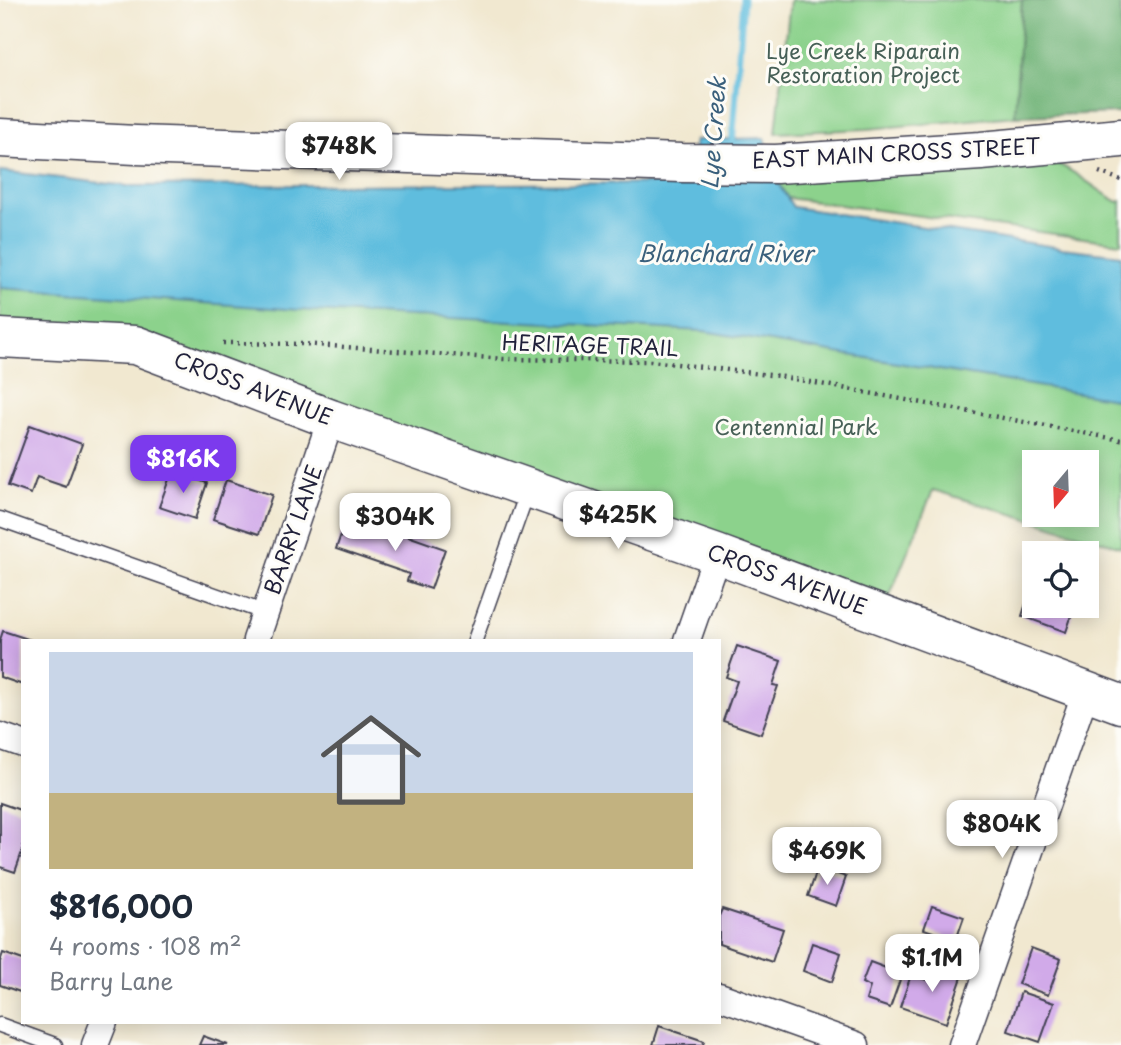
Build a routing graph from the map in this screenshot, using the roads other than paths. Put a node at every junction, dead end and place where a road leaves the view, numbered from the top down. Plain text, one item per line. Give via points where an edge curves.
1 (0, 138) edge
2 (1121, 138) edge
3 (0, 338) edge
4 (331, 419) junction
5 (528, 488) junction
6 (0, 519) edge
7 (717, 554) junction
8 (265, 613) junction
9 (256, 639) edge
10 (475, 639) edge
11 (687, 639) edge
12 (1104, 698) edge
13 (0, 736) edge
14 (21, 743) edge
15 (721, 997) edge
16 (102, 1024) edge
17 (0, 1025) edge
18 (55, 1045) edge
19 (95, 1045) edge
20 (856, 1045) edge
21 (962, 1045) edge

1 - 2 street, EAST MAIN CROSS STREET via 776,164
3 - 4 street, CROSS AVENUE via 135,345
4 - 5 street, CROSS AVENUE
4 - 8 street, BARRY LANE
5 - 7 street, CROSS AVENUE
5 - 10 lane
6 - 8 lane
7 - 11 street
7 - 12 street, CROSS AVENUE
8 - 9 street, BARRY LANE
12 - 21 street
13 - 14 street
15 - 20 street
16 - 19 street
17 - 18 lane

